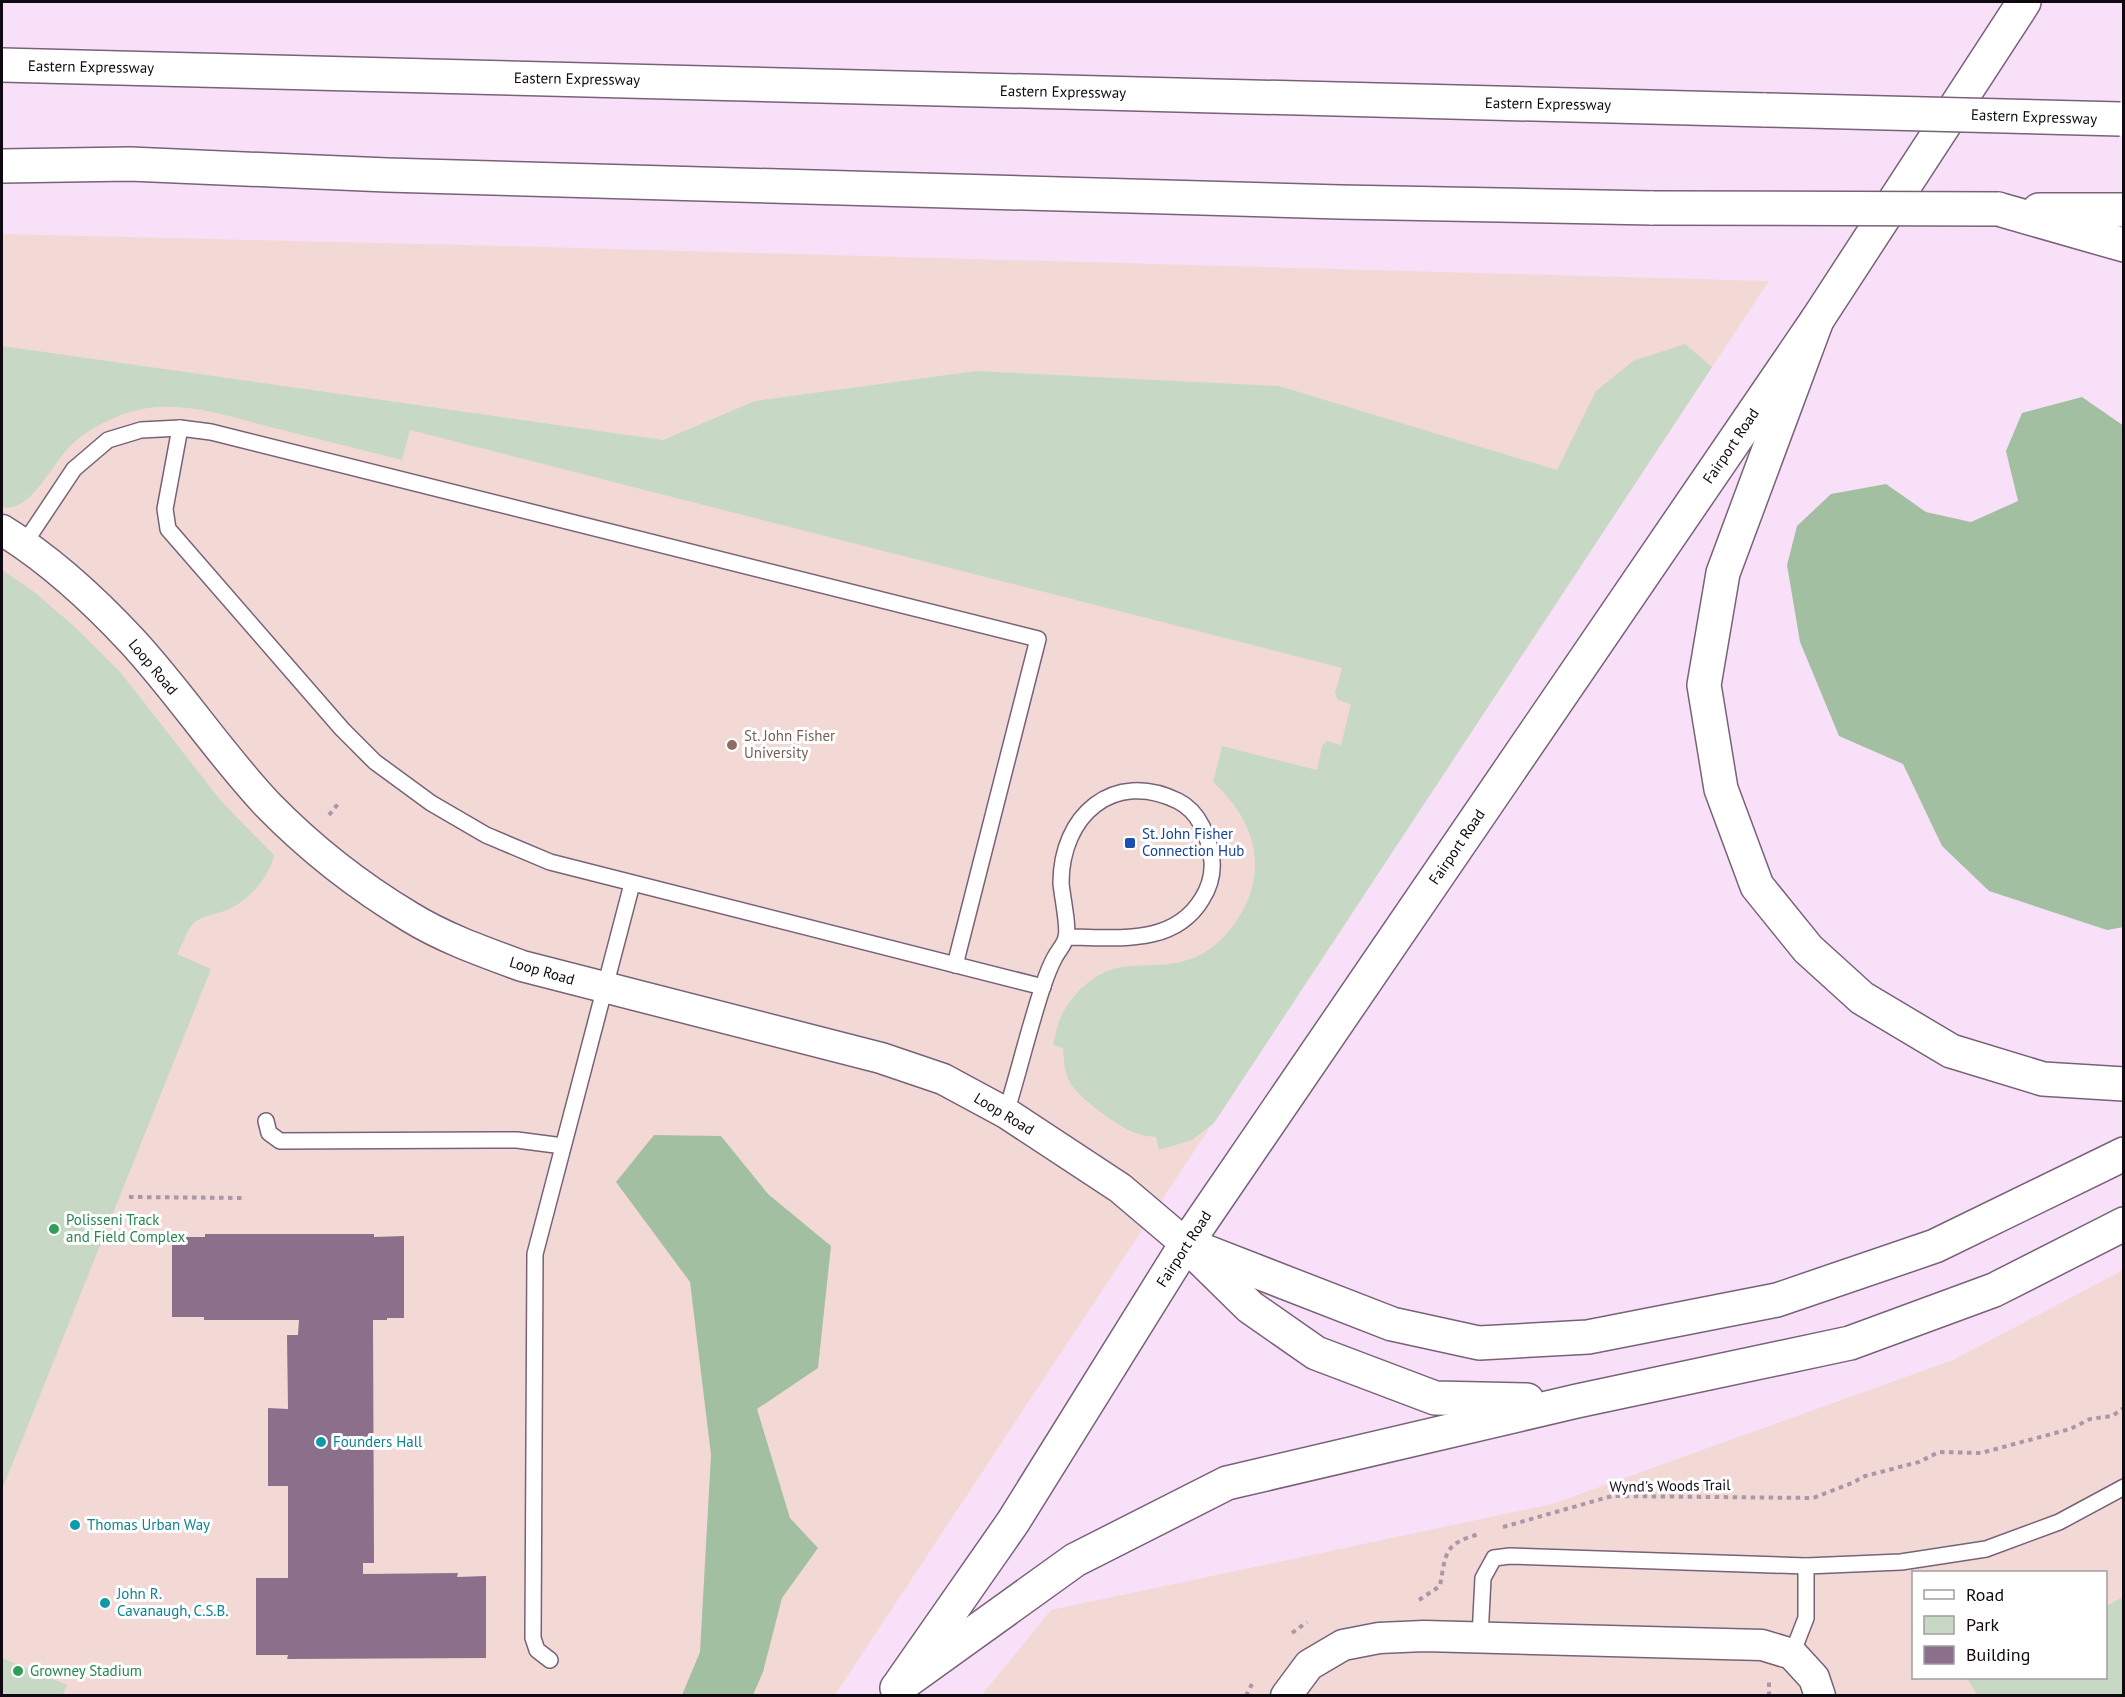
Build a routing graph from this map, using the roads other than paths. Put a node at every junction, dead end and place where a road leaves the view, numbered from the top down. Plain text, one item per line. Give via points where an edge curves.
1 (2024, 2) edge
2 (2, 65) edge
3 (2122, 119) edge
4 (2, 166) edge
5 (1998, 209) junction
6 (2124, 210) edge
7 (2124, 245) edge
8 (1817, 320) junction
9 (180, 428) junction
10 (13, 537) edge
11 (632, 884) junction
12 (1066, 937) junction
13 (955, 965) junction
14 (1043, 987) junction
15 (604, 988) junction
16 (2124, 1084) edge
17 (1006, 1113) junction
18 (266, 1120) dead end
19 (563, 1146) junction
20 (2124, 1154) edge
21 (2124, 1224) edge
22 (1186, 1244) junction
23 (1577, 1401) junction
24 (2124, 1487) edge
25 (1806, 1566) junction
26 (1480, 1637) junction
27 (1792, 1654) junction
28 (550, 1660) dead end
29 (895, 1692) edge
30 (1286, 1695) edge
31 (1820, 1695) edge

1 - 8 main road, Fairport Road
2 - 3 main road, Eastern Expressway, bridge
4 - 5 main road, bridge via 130,164 1340,202
5 - 6 main road
5 - 7 main road
8 - 16 main road via 1723,573 1704,685 1721,789 1757,886 1808,949 1862,998 1951,1051 2043,1079
8 - 22 main road, Fairport Road
9 - 10 lane via 141,430 108,440 74,469
9 - 11 lane via 165,509 168,529 342,729 375,762 431,803 486,835 550,862
9 - 13 lane via 211,432 1038,639
10 - 15 street, Loop Road via 77,585 101,609 269,805 351,878 411,918 468,946 522,966
11 - 13 lane
11 - 15 lane
12 - 12 lane via 1154,935 1177,926 1195,911 1208,890 1213,866 1210,842 1199,820 1182,803 1160,792 1136,789 1112,794 1091,807 1075,826 1067,849 1061,882
12 - 14 lane
13 - 14 lane
14 - 17 lane
15 - 17 street, Loop Road via 881,1058 942,1079
15 - 19 lane
17 - 22 street, Loop Road via 1120,1188
18 - 19 lane via 269,1133 280,1141 500,1140
19 - 28 lane via 535,1254 533,1638 537,1650
20 - 22 main road via 1935,1246 1777,1300 1588,1337 1479,1343 1392,1324
21 - 23 main road via 1994,1290 1850,1343
22 - 23 main road via 1250,1307 1316,1353 1435,1398
22 - 29 main road, Fairport Road via 1013,1522
23 - 29 main road via 1227,1483 1075,1560
24 - 25 lane via 2059,1522 1986,1549 1901,1562
25 - 26 lane via 1494,1558 1483,1578
25 - 27 lane via 1806,1618
26 - 27 street via 1762,1645
26 - 30 street via 1379,1638 1343,1645 1309,1665
27 - 31 street via 1814,1678

